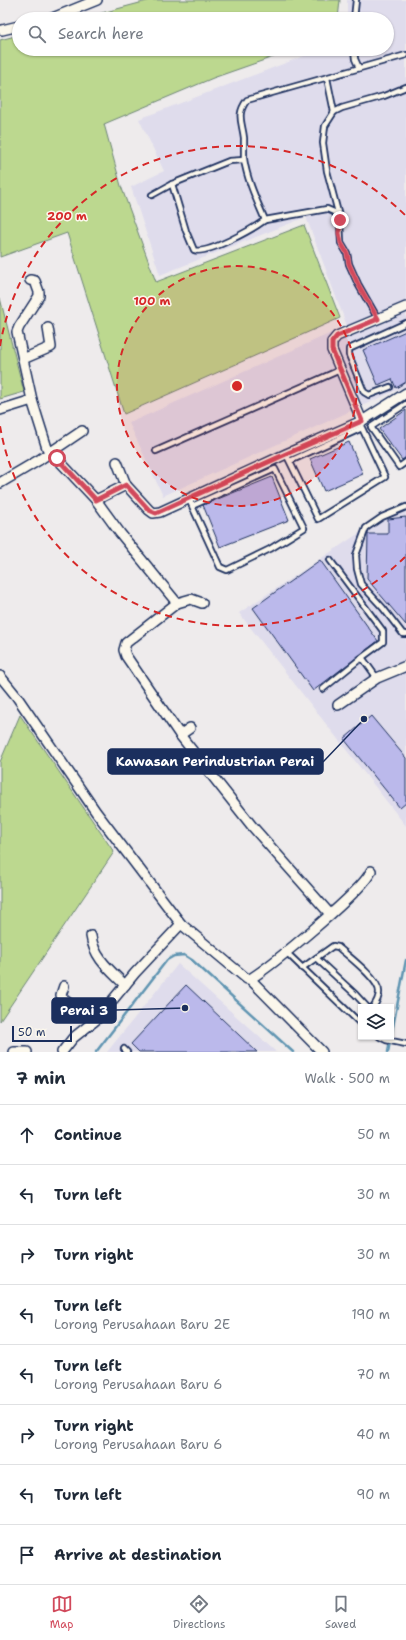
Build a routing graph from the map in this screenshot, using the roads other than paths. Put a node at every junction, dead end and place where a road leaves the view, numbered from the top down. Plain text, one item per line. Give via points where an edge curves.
1 (97, 0) edge
2 (356, 0) edge
3 (67, 12) edge
4 (355, 12) edge
5 (12, 28) edge
6 (2, 30) dead end
7 (406, 55) edge
8 (355, 56) edge
9 (359, 68) junction
10 (327, 78) junction
11 (406, 87) edge
12 (334, 112) junction
13 (244, 160) junction
14 (172, 184) junction
15 (152, 195) dead end
16 (264, 220) junction
17 (340, 220) junction
18 (30, 280) dead end
19 (406, 307) edge
20 (378, 319) junction
21 (406, 323) edge
22 (48, 328) dead end
23 (23, 359) junction
24 (340, 370) junction
25 (390, 387) dead end
26 (406, 393) edge
27 (32, 400) junction
28 (406, 404) edge
29 (0, 410) edge
30 (362, 421) junction
31 (82, 431) dead end
32 (156, 451) dead end
33 (49, 452) junction
34 (288, 458) junction
35 (117, 462) dead end
36 (406, 462) edge
37 (0, 483) edge
38 (126, 485) junction
39 (96, 500) junction
40 (191, 503) junction
41 (406, 507) edge
42 (330, 560) dead end
43 (177, 603) junction
44 (202, 603) dead end
45 (406, 634) edge
46 (360, 659) junction
47 (406, 666) edge
48 (0, 676) edge
49 (377, 678) junction
50 (323, 689) dead end
51 (338, 705) dead end
52 (190, 728) dead end
53 (180, 735) junction
54 (371, 871) dead end
55 (330, 914) junction
56 (181, 924) junction
57 (90, 936) dead end
58 (286, 951) junction
59 (316, 958) junction
60 (302, 968) junction
61 (250, 979) junction
62 (125, 985) junction
63 (64, 986) dead end
64 (364, 1004) edge
65 (375, 1004) edge
66 (358, 1021) edge
67 (93, 1022) junction
68 (386, 1040) edge
69 (406, 1044) edge
70 (14, 1052) edge
71 (27, 1052) edge
72 (62, 1052) edge
73 (322, 1052) edge

1 - 3 street
2 - 4 lane
5 - 6 street
7 - 9 lane
8 - 9 lane
9 - 10 lane
10 - 12 lane
10 - 13 lane via 247,100 240,113
11 - 12 lane
12 - 17 lane via 325,126 323,143
13 - 14 lane via 229,161
13 - 16 lane
14 - 15 lane
14 - 16 lane via 194,250 212,248 240,236
16 - 17 lane via 327,209 334,212
17 - 20 lane via 341,243 347,253 349,264
18 - 23 street via 35,282 39,296 17,332
19 - 20 street
20 - 24 street via 337,336 332,342 332,350
21 - 25 lane via 349,349 364,392 369,396
22 - 23 street via 51,347
23 - 27 street
24 - 30 street
24 - 32 lane
26 - 30 street
27 - 29 street
27 - 33 street
28 - 36 lane via 371,427 399,467
30 - 34 street
31 - 33 street
33 - 37 street
33 - 39 street
34 - 34 lane via 362,428 385,477 318,520
34 - 40 street
35 - 38 street
38 - 39 street
38 - 40 street via 153,513
39 - 43 street
40 - 40 lane via 275,469 304,528 270,549 224,570 220,567
41 - 45 lane via 382,517 366,528 356,556 361,584 403,634
42 - 46 lane via 383,631 383,642
43 - 44 street via 191,599
43 - 53 street via 126,643 124,650
46 - 49 lane via 364,660
46 - 50 lane
47 - 49 street
48 - 56 street via 96,812
49 - 51 street
52 - 53 street
53 - 55 street via 252,826
54 - 55 street
55 - 58 street
56 - 61 street
56 - 62 street
57 - 62 street via 98,958
58 - 60 lane
58 - 61 street
59 - 60 lane
59 - 64 lane
59 - 65 lane via 333,946 338,947 371,977 379,992
60 - 66 lane
61 - 73 street
62 - 67 street
63 - 67 street via 60,995 62,998
67 - 72 street via 73,1038
68 - 69 lane
70 - 71 street

